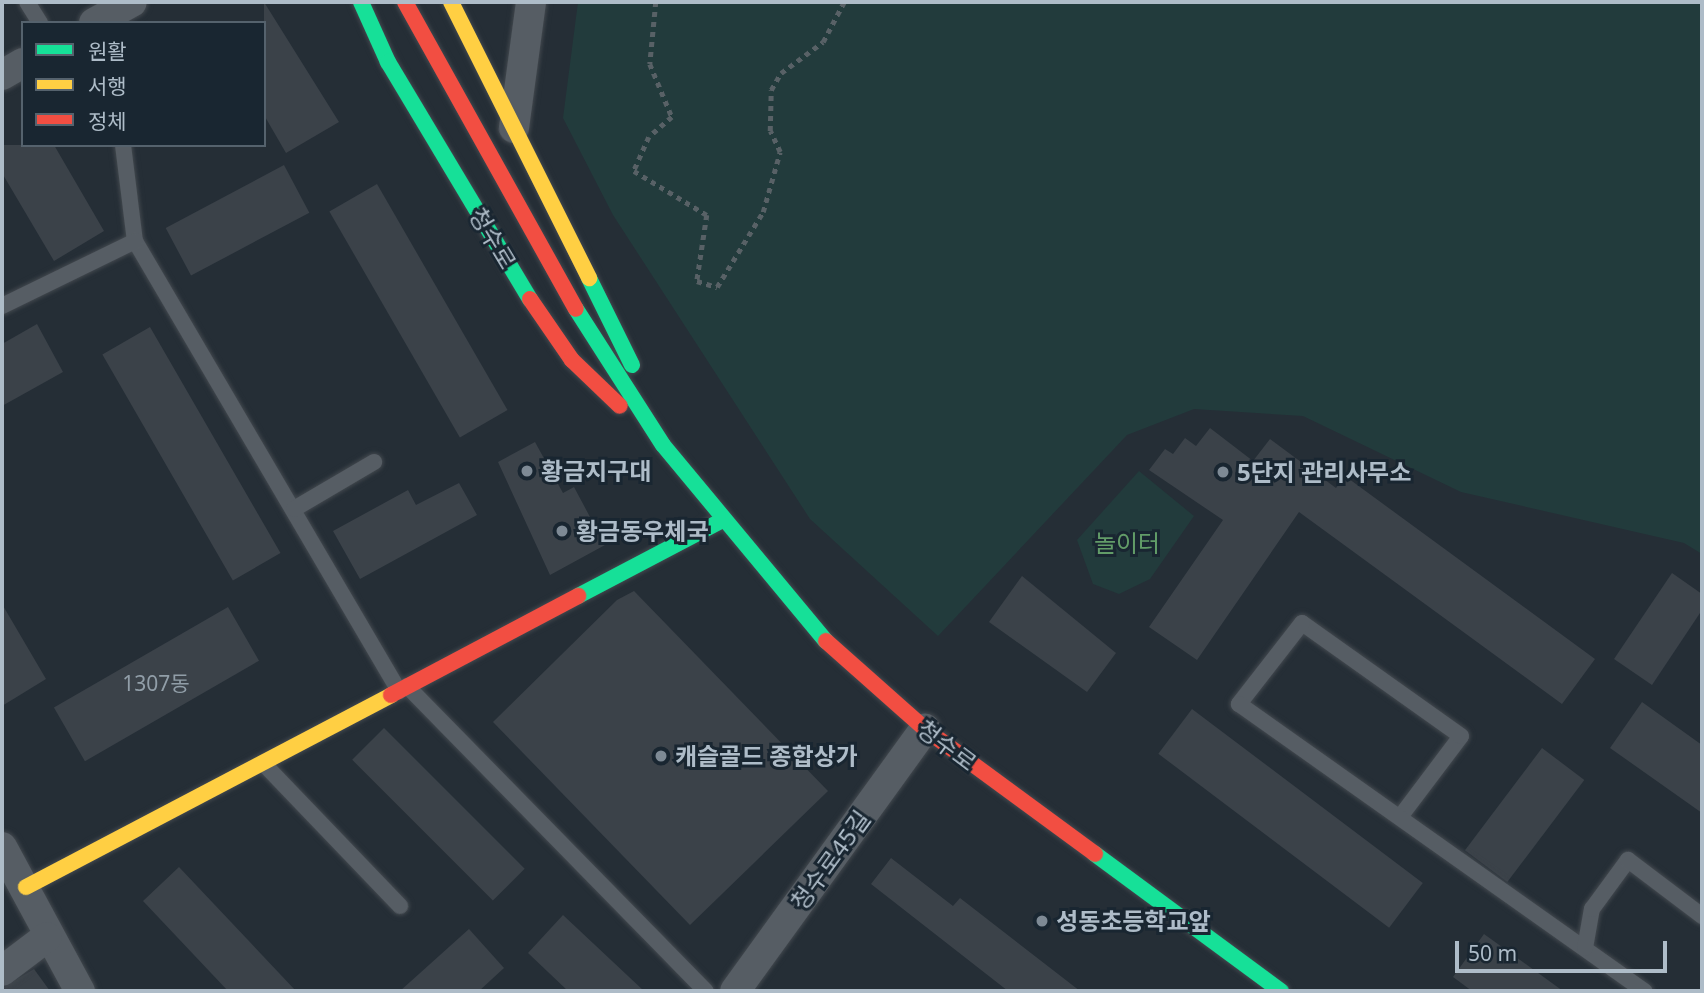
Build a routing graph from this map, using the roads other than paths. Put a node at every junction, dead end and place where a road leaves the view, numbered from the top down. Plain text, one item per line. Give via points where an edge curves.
1 (27, 2) edge
2 (132, 2) edge
3 (361, 2) edge
4 (404, 2) edge
5 (451, 2) edge
6 (531, 2) edge
7 (39, 21) edge
8 (98, 21) edge
9 (21, 64) edge
10 (2, 75) edge
11 (514, 128) junction
12 (122, 147) edge
13 (135, 242) junction
14 (2, 306) edge
15 (663, 445) junction
16 (374, 462) dead end
17 (294, 509) junction
18 (723, 520) junction
19 (403, 689) junction
20 (925, 729) junction
21 (263, 763) junction
22 (1400, 817) junction
23 (11, 869) edge
24 (400, 906) dead end
25 (1702, 916) edge
26 (47, 937) junction
27 (1585, 948) junction
28 (2, 971) edge
29 (80, 991) edge
30 (706, 991) edge
31 (735, 991) edge
32 (1281, 991) edge
33 (1645, 991) edge

1 - 7 lane
2 - 8 street
3 - 15 main road, 청수로 via 388,62 532,303 572,360
4 - 15 main road, 청수로 via 557,280
5 - 11 main road, 청수로
6 - 11 street
9 - 10 street
11 - 15 main road, 청수로 via 619,329
12 - 13 lane
13 - 14 lane
13 - 17 lane
15 - 18 main road, 청수로
16 - 17 lane
17 - 19 lane
18 - 19 main road
18 - 20 main road, 청수로 via 840,656
19 - 21 main road
19 - 30 lane
20 - 31 street, 청수로45길
20 - 32 main road, 청수로
21 - 23 main road
21 - 24 lane
22 - 22 lane via 1239,704 1303,622 1461,736
22 - 27 lane
23 - 26 street
25 - 27 lane via 1628,860 1592,909
26 - 28 street
26 - 29 street
27 - 33 lane

